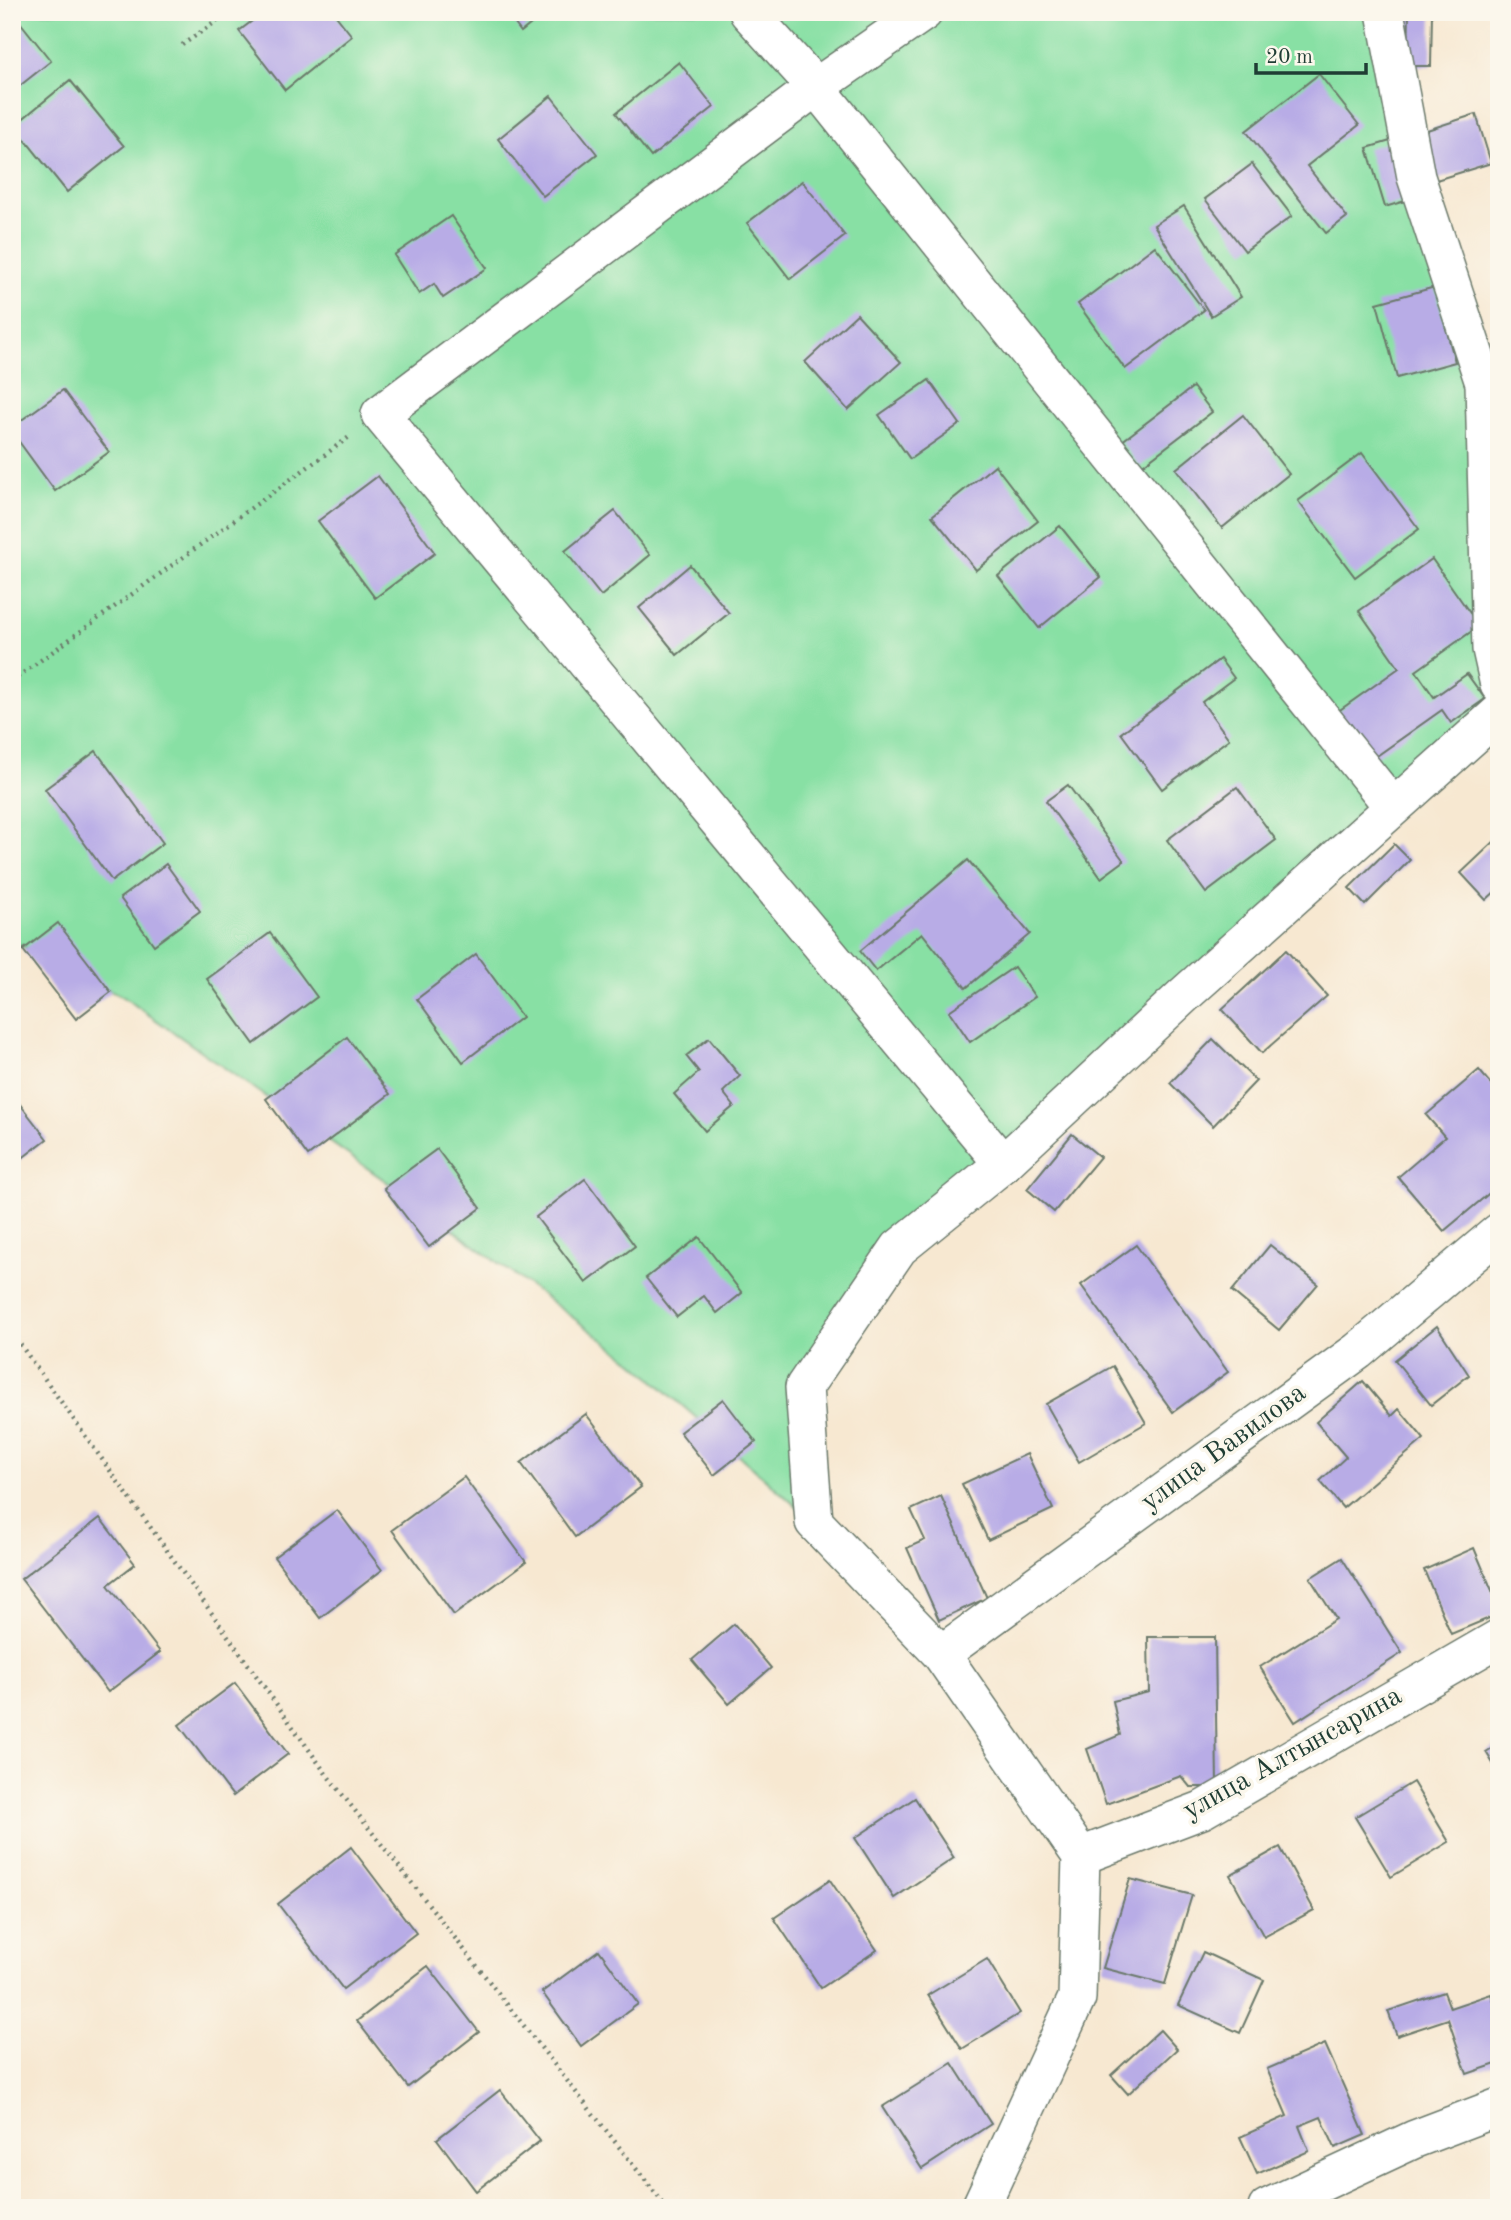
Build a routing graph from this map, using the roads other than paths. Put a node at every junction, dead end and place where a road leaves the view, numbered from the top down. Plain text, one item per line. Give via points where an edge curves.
1 (748, 12) edge
2 (924, 12) edge
3 (1385, 12) edge
4 (816, 88) junction
5 (1499, 685) edge
6 (1499, 713) edge
7 (1393, 807) junction
8 (1003, 1164) junction
9 (1499, 1232) edge
10 (1499, 1638) edge
11 (941, 1654) junction
12 (1081, 1856) junction
13 (1499, 2107) edge
14 (980, 2208) edge
15 (1267, 2208) edge

1 - 4 street
2 - 4 street
3 - 5 street via 1416,177 1484,383 1491,649
4 - 7 street
4 - 8 street via 380,414
6 - 7 street
7 - 8 street
8 - 11 street via 900,1248 804,1387 814,1522
9 - 11 street, улица Вавилова via 1358,1351
10 - 12 street, улица Алтынсарина via 1202,1810
11 - 12 street
12 - 14 street via 1077,1997
13 - 15 street via 1415,2138

